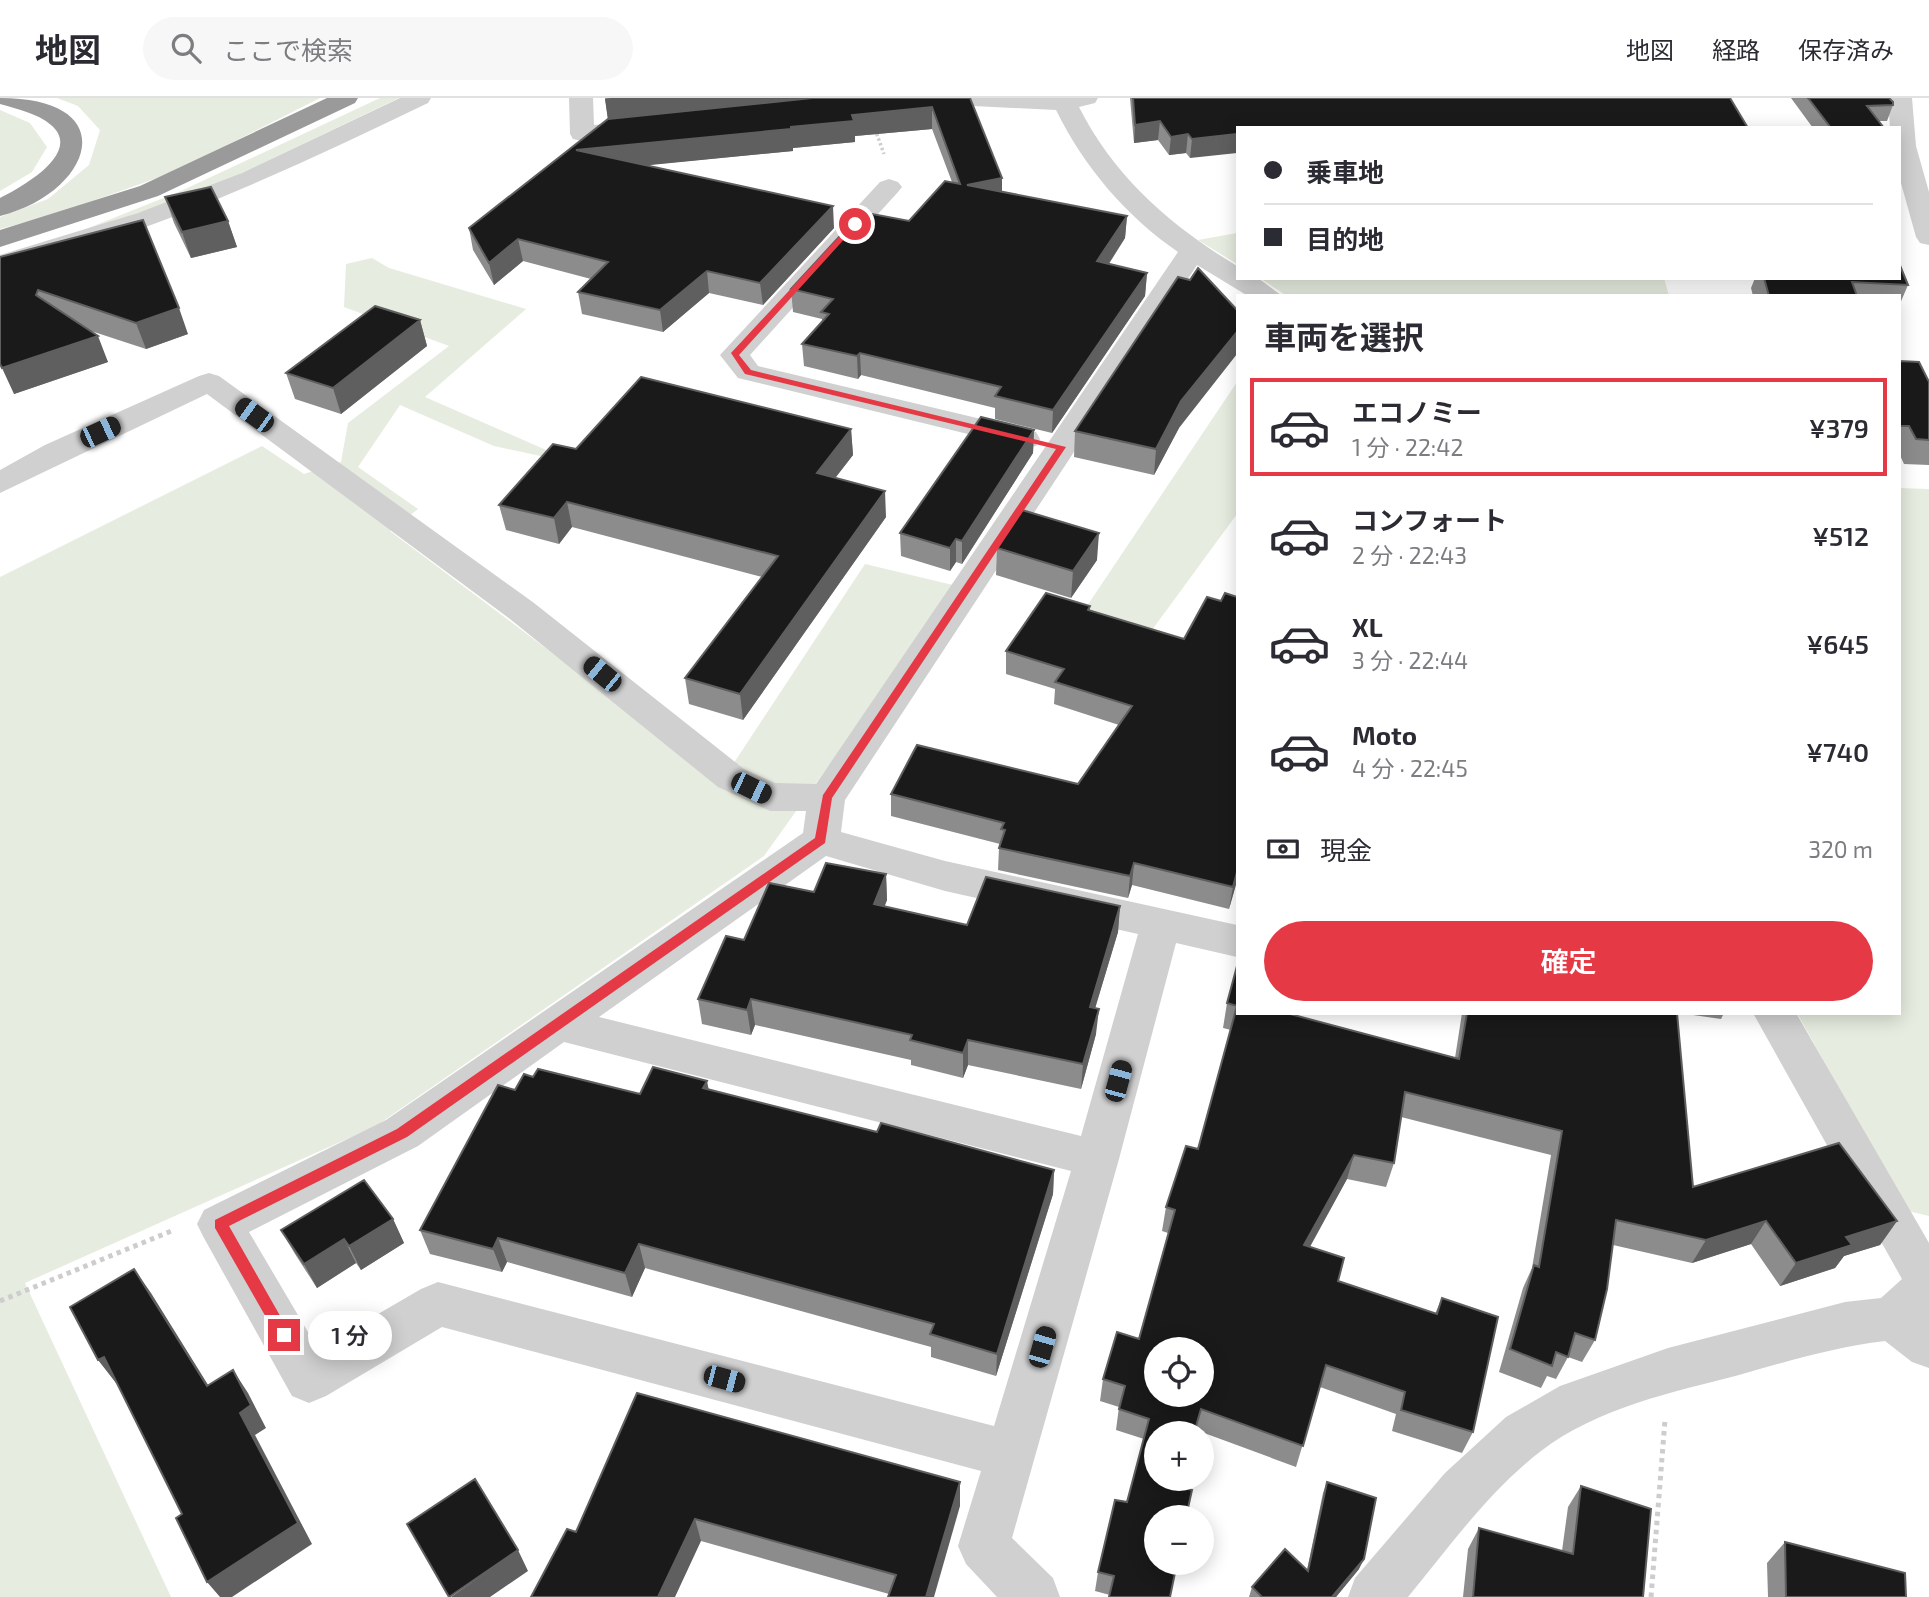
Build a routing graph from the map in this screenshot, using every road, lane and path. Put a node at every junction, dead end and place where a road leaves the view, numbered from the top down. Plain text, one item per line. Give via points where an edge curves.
1 (5, 98) edge
2 (346, 98) edge
3 (419, 98) edge
4 (581, 98) edge
5 (954, 98) edge
6 (1900, 98) edge
7 (1071, 100) edge
8 (661, 125) edge
9 (874, 125) edge
10 (889, 187) joint
11 (0, 208) edge
12 (1929, 237) edge
13 (0, 239) edge
14 (1192, 252) junction
15 (0, 264) edge
16 (1236, 277) edge
17 (1241, 280) edge
18 (1265, 294) edge
19 (1061, 447) junction
20 (0, 483) edge
21 (824, 819) junction
22 (1161, 924) junction
23 (1236, 941) edge
24 (1775, 1015) edge
25 (558, 1024) junction
26 (1097, 1159) junction
27 (220, 1224) junction
28 (1929, 1272) edge
29 (1929, 1285) edge
30 (0, 1301) edge
31 (1892, 1318) junction
32 (1929, 1346) edge
33 (1668, 1371) junction
34 (1011, 1455) junction
35 (1034, 1597) edge
36 (1374, 1597) edge
37 (1651, 1597) edge

1 - 11 highway via 60,119 74,143 58,174
2 - 13 highway via 149,191
3 - 15 street via 251,178 147,219
4 - 8 street via 582,134
5 - 7 street
6 - 12 street via 1903,146
7 - 14 street via 1095,156 1117,185
9 - 10 path via 890,173
10 - 19 street via 734,355 748,372
14 - 16 street
14 - 19 street
17 - 18 street
19 - 21 street
20 - 21 street via 209,382 522,611 731,778
21 - 22 street via 945,876
21 - 25 street
22 - 23 street
22 - 26 street
24 - 28 street via 1914,1261
25 - 26 street
25 - 27 street via 402,1133
26 - 34 street
27 - 30 path via 173,1230
27 - 34 street via 309,1380 438,1304
29 - 31 street
31 - 32 street
31 - 33 street via 1845,1324
33 - 36 street via 1577,1403 1524,1434 1463,1491
33 - 37 path
34 - 35 street via 984,1546

